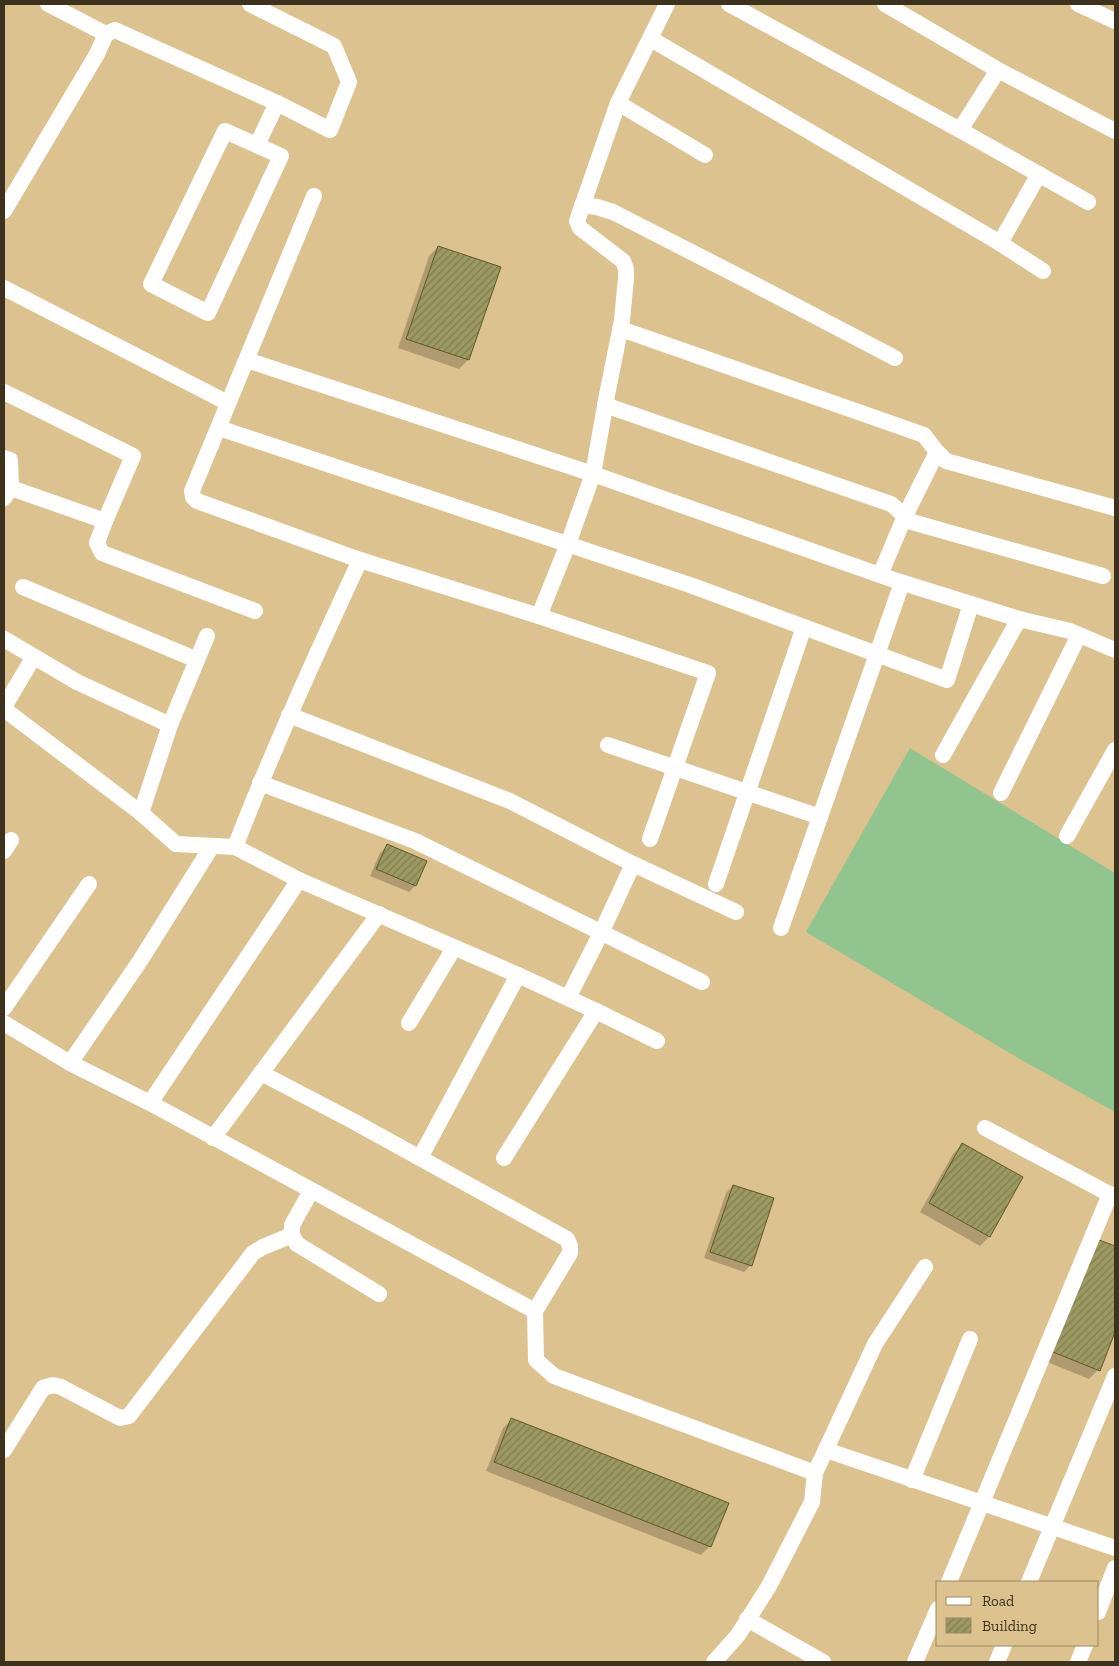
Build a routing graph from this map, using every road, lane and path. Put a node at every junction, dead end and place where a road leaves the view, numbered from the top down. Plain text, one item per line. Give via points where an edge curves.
1 (48, 4) edge
2 (250, 4) edge
3 (667, 4) edge
4 (729, 4) edge
5 (885, 4) edge
6 (1085, 5) edge
7 (1115, 21) edge
8 (106, 34) junction
9 (651, 39) junction
10 (998, 70) junction
11 (618, 102) junction
12 (277, 103) junction
13 (960, 130) junction
14 (1115, 131) edge
15 (257, 145) junction
16 (706, 155) dead end
17 (1039, 174) junction
18 (314, 196) dead end
19 (1088, 202) dead end
20 (582, 205) junction
21 (4, 211) edge
22 (1000, 243) junction
23 (1043, 271) dead end
24 (4, 288) edge
25 (620, 329) junction
26 (895, 358) dead end
27 (247, 360) junction
28 (4, 392) edge
29 (228, 403) junction
30 (605, 405) junction
31 (219, 428) junction
32 (937, 452) junction
33 (4, 458) edge
34 (593, 474) junction
35 (7, 493) edge
36 (1115, 508) edge
37 (905, 516) junction
38 (105, 521) junction
39 (568, 544) junction
40 (360, 560) junction
41 (880, 575) junction
42 (1103, 576) dead end
43 (902, 583) junction
44 (23, 587) dead end
45 (971, 604) junction
46 (255, 610) dead end
47 (539, 616) junction
48 (1019, 619) junction
49 (804, 627) junction
50 (1079, 635) junction
51 (207, 636) dead end
52 (4, 639) edge
53 (1115, 650) edge
54 (877, 654) junction
55 (34, 658) junction
56 (197, 660) junction
57 (4, 708) edge
58 (289, 715) junction
59 (170, 725) junction
60 (608, 745) dead end
61 (1115, 750) edge
62 (943, 755) dead end
63 (675, 768) junction
64 (260, 783) junction
65 (747, 792) junction
66 (1001, 793) dead end
67 (141, 813) junction
68 (820, 817) junction
69 (1067, 836) dead end
70 (650, 840) dead end
71 (212, 846) junction
72 (235, 847) junction
73 (633, 864) junction
74 (299, 880) junction
75 (89, 884) dead end
76 (716, 884) dead end
77 (736, 912) dead end
78 (379, 914) junction
79 (781, 928) dead end
80 (602, 932) junction
81 (454, 948) junction
82 (518, 975) junction
83 (702, 982) dead end
84 (568, 998) junction
85 (4, 1008) edge
86 (596, 1011) junction
87 (4, 1023) edge
88 (409, 1023) dead end
89 (657, 1041) dead end
90 (70, 1063) junction
91 (261, 1073) junction
92 (150, 1103) junction
93 (985, 1128) dead end
94 (212, 1138) junction
95 (420, 1158) junction
96 (504, 1158) dead end
97 (311, 1191) junction
98 (1113, 1196) edge
99 (292, 1235) junction
100 (924, 1267) dead end
101 (378, 1294) dead end
102 (535, 1311) junction
103 (970, 1339) dead end
104 (1115, 1376) edge
105 (4, 1450) edge
106 (826, 1450) junction
107 (815, 1473) junction
108 (912, 1480) junction
109 (982, 1503) junction
110 (1051, 1527) junction
111 (1115, 1548) edge
112 (1115, 1568) edge
113 (949, 1581) edge
114 (1029, 1581) edge
115 (1099, 1609) edge
116 (936, 1614) edge
117 (748, 1620) junction
118 (1004, 1646) edge
119 (1085, 1646) edge
120 (714, 1662) edge
121 (823, 1662) edge
122 (915, 1662) edge
123 (997, 1662) edge
124 (1078, 1662) edge

1 - 8 street
2 - 12 street via 334,46 349,82 330,130
3 - 9 street
4 - 13 street
5 - 10 street
6 - 7 street
8 - 12 street via 115,30
8 - 21 street
9 - 11 street
9 - 22 street
10 - 13 street
10 - 14 street
11 - 16 street
11 - 20 street
12 - 15 street
13 - 17 street
15 - 15 street via 281,156 208,313 151,284 225,130
17 - 19 street
17 - 22 street
18 - 27 street
20 - 25 street via 578,221 580,228 623,261 626,269
20 - 26 street via 613,212
22 - 23 street
24 - 29 street
25 - 30 street
25 - 32 street via 924,436
27 - 29 street
27 - 34 street
28 - 38 street via 134,456
29 - 31 street
30 - 34 street
30 - 37 street via 891,504
31 - 39 street
31 - 40 street via 192,491 197,501
32 - 36 street via 946,461
32 - 37 street
33 - 35 street via 10,460
34 - 39 street
34 - 41 street
35 - 38 street
37 - 41 street
37 - 42 street via 912,522
38 - 46 street via 97,543 102,553
39 - 47 street
39 - 49 street
40 - 47 street
40 - 58 street
41 - 43 street
43 - 45 street
43 - 54 street
44 - 56 street
45 - 48 street
45 - 54 street via 947,680
47 - 63 street via 708,673
48 - 50 street
48 - 62 street
49 - 54 street
49 - 65 street
50 - 53 street
50 - 66 street
51 - 56 street
52 - 55 street
54 - 68 street
55 - 57 street
55 - 59 street via 77,682
56 - 59 street
57 - 67 street
58 - 64 street
58 - 73 street via 510,800
59 - 67 street
60 - 63 street
61 - 69 street
63 - 65 street
63 - 70 street
64 - 72 street
64 - 80 street via 415,840
65 - 68 street
65 - 76 street
67 - 71 street via 176,844
68 - 79 street
71 - 72 street
71 - 90 street via 140,961
72 - 74 street
73 - 77 street
73 - 80 street
74 - 78 street
74 - 92 street
75 - 85 street
78 - 81 street
78 - 91 street
80 - 83 street
80 - 84 street
81 - 82 street
81 - 88 street
82 - 84 street
82 - 95 street
84 - 86 street
86 - 89 street
86 - 96 street
87 - 90 street
90 - 92 street
91 - 94 street
91 - 95 street
92 - 94 street
93 - 98 street
94 - 97 street
95 - 102 street via 567,1239 570,1253
97 - 99 street via 292,1225
97 - 102 street
98 - 109 street
99 - 101 street via 297,1244
99 - 105 street via 253,1253 129,1416 120,1418 61,1387 43,1388
100 - 106 street via 875,1344
102 - 107 street via 536,1360 554,1376
103 - 108 street
104 - 110 street
106 - 107 street
106 - 108 street
107 - 117 street via 812,1502
108 - 109 street
109 - 110 street
109 - 113 street
110 - 111 street
110 - 114 street
112 - 115 street
116 - 122 street
117 - 120 street
117 - 121 street
118 - 123 street
119 - 124 street

